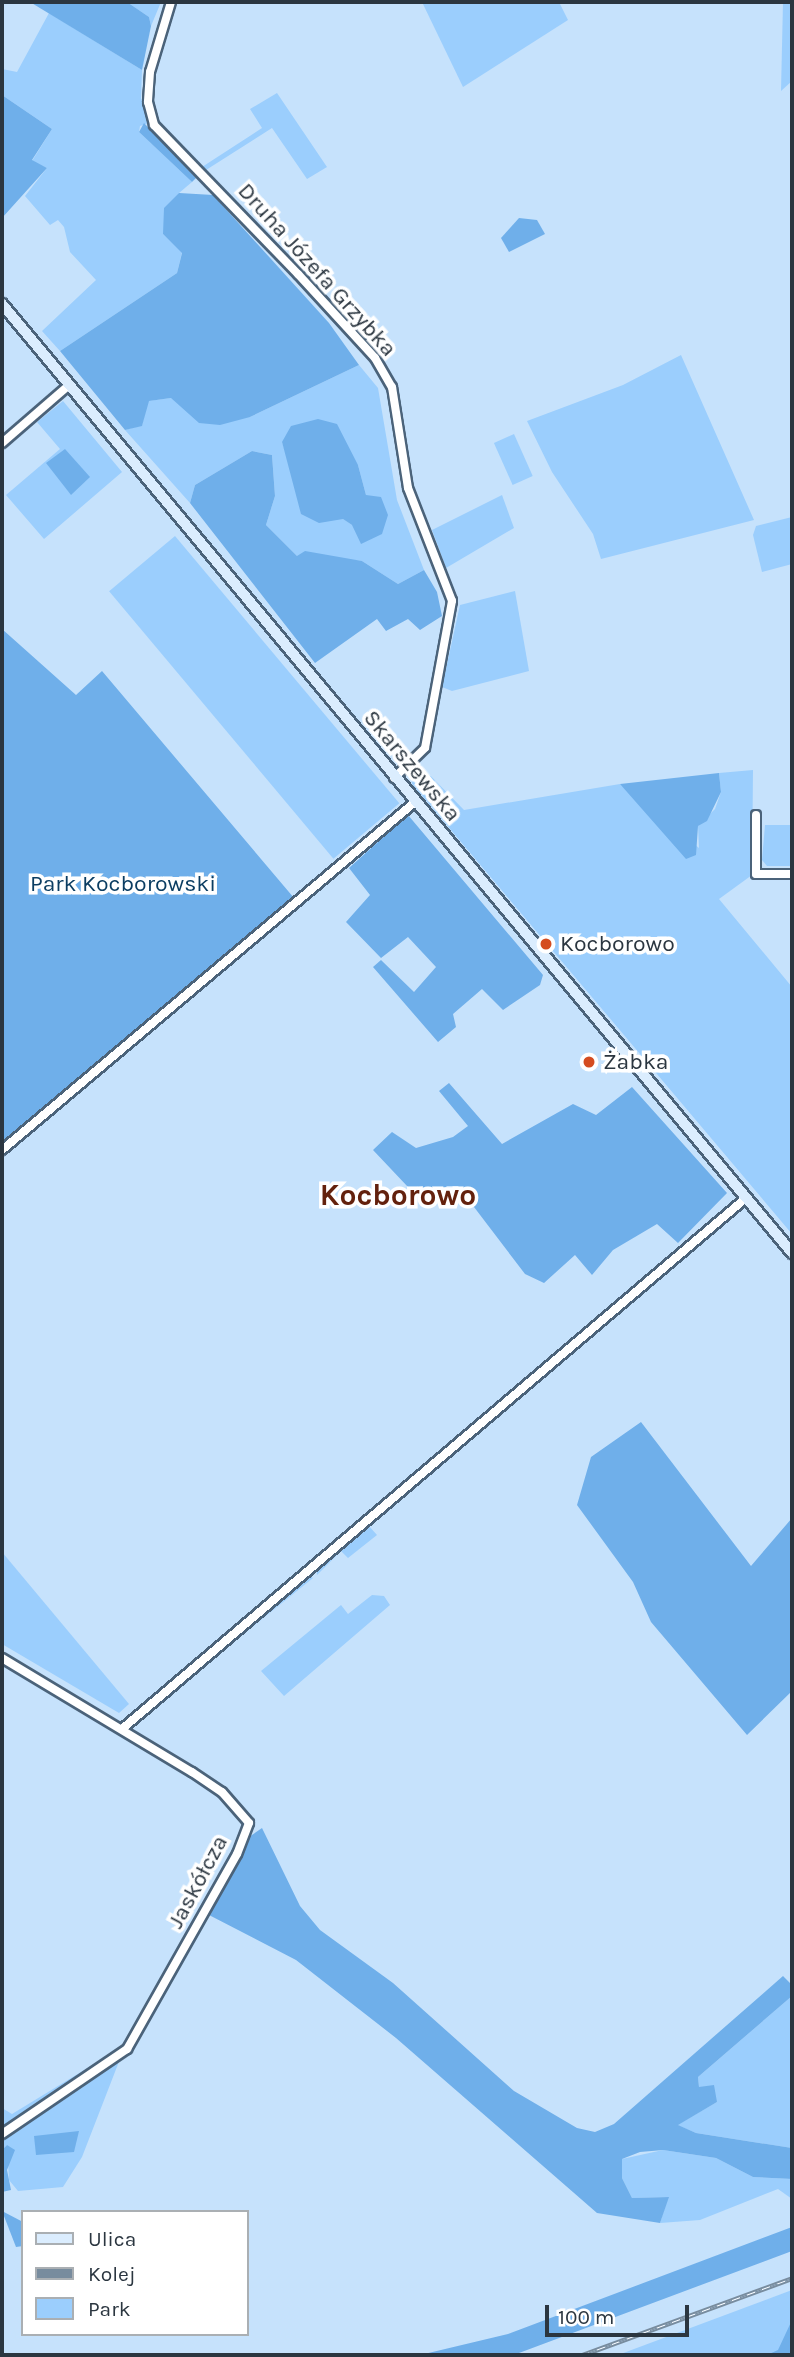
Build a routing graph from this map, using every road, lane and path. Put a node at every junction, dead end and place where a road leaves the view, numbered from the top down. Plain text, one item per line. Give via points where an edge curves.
1 (170, 2) edge
2 (2, 304) edge
3 (68, 386) junction
4 (2, 443) edge
5 (394, 778) junction
6 (415, 802) junction
7 (756, 814) dead end
8 (792, 874) edge
9 (2, 1150) edge
10 (746, 1198) junction
11 (792, 1253) edge
12 (2, 1658) edge
13 (122, 1729) junction
14 (2, 2134) edge

1 - 5 street, Druha Józefa Grzybka via 150,72 148,103 155,125 375,358 392,387 408,488 452,601 425,748
2 - 3 main road, Skarszewska
3 - 4 street
3 - 5 main road, Skarszewska
5 - 6 main road, Skarszewska
6 - 9 street
6 - 10 main road, Skarszewska
7 - 8 street via 756,874
10 - 11 main road, Skarszewska
10 - 13 street
12 - 13 street, Jaskółcza
13 - 14 street, Jaskółcza via 222,1792 243,1814 248,1828 127,2049

